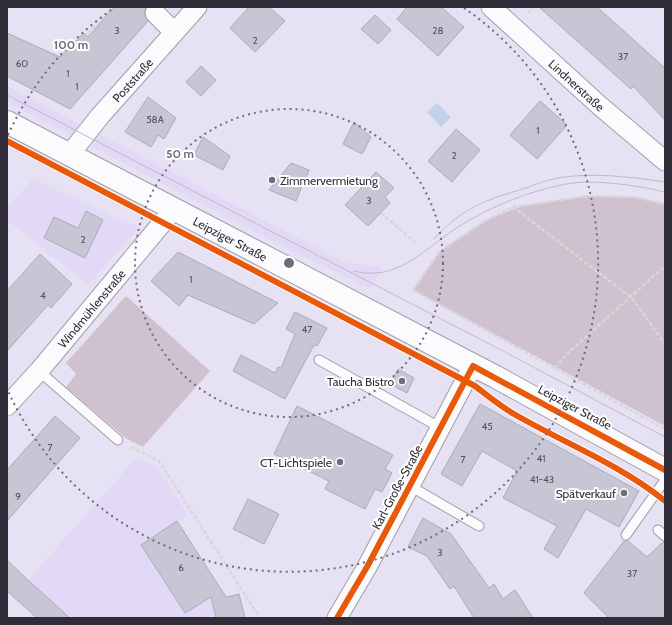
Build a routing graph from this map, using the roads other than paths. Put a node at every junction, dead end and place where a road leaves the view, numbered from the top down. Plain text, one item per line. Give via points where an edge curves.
1 (196, 7) edge
2 (491, 7) edge
3 (155, 13) dead end
4 (174, 32) junction
5 (7, 122) edge
6 (70, 154) junction
7 (665, 161) edge
8 (173, 210) junction
9 (320, 360) dead end
10 (473, 366) junction
11 (40, 370) junction
12 (7, 406) edge
13 (441, 428) junction
14 (118, 440) road end
15 (665, 470) edge
16 (665, 480) edge
17 (410, 486) junction
18 (480, 526) dead end
19 (626, 534) dead end
20 (338, 618) edge

1 - 4 street, Poststraße
2 - 7 street, Lindnerstraße
3 - 4 street
4 - 6 street, Poststraße
5 - 6 main road, Leipziger Straße
6 - 8 main road, Leipziger Straße
8 - 10 main road, Leipziger Straße
8 - 11 street, Windmühlenstraße
9 - 13 lane
10 - 13 street, Karl-Große-Straße
10 - 15 main road, Leipziger Straße
11 - 12 street, Windmühlenstraße
11 - 14 lane
13 - 17 street, Karl-Große-Straße
16 - 19 lane
17 - 18 lane
17 - 20 street, Karl-Große-Straße

